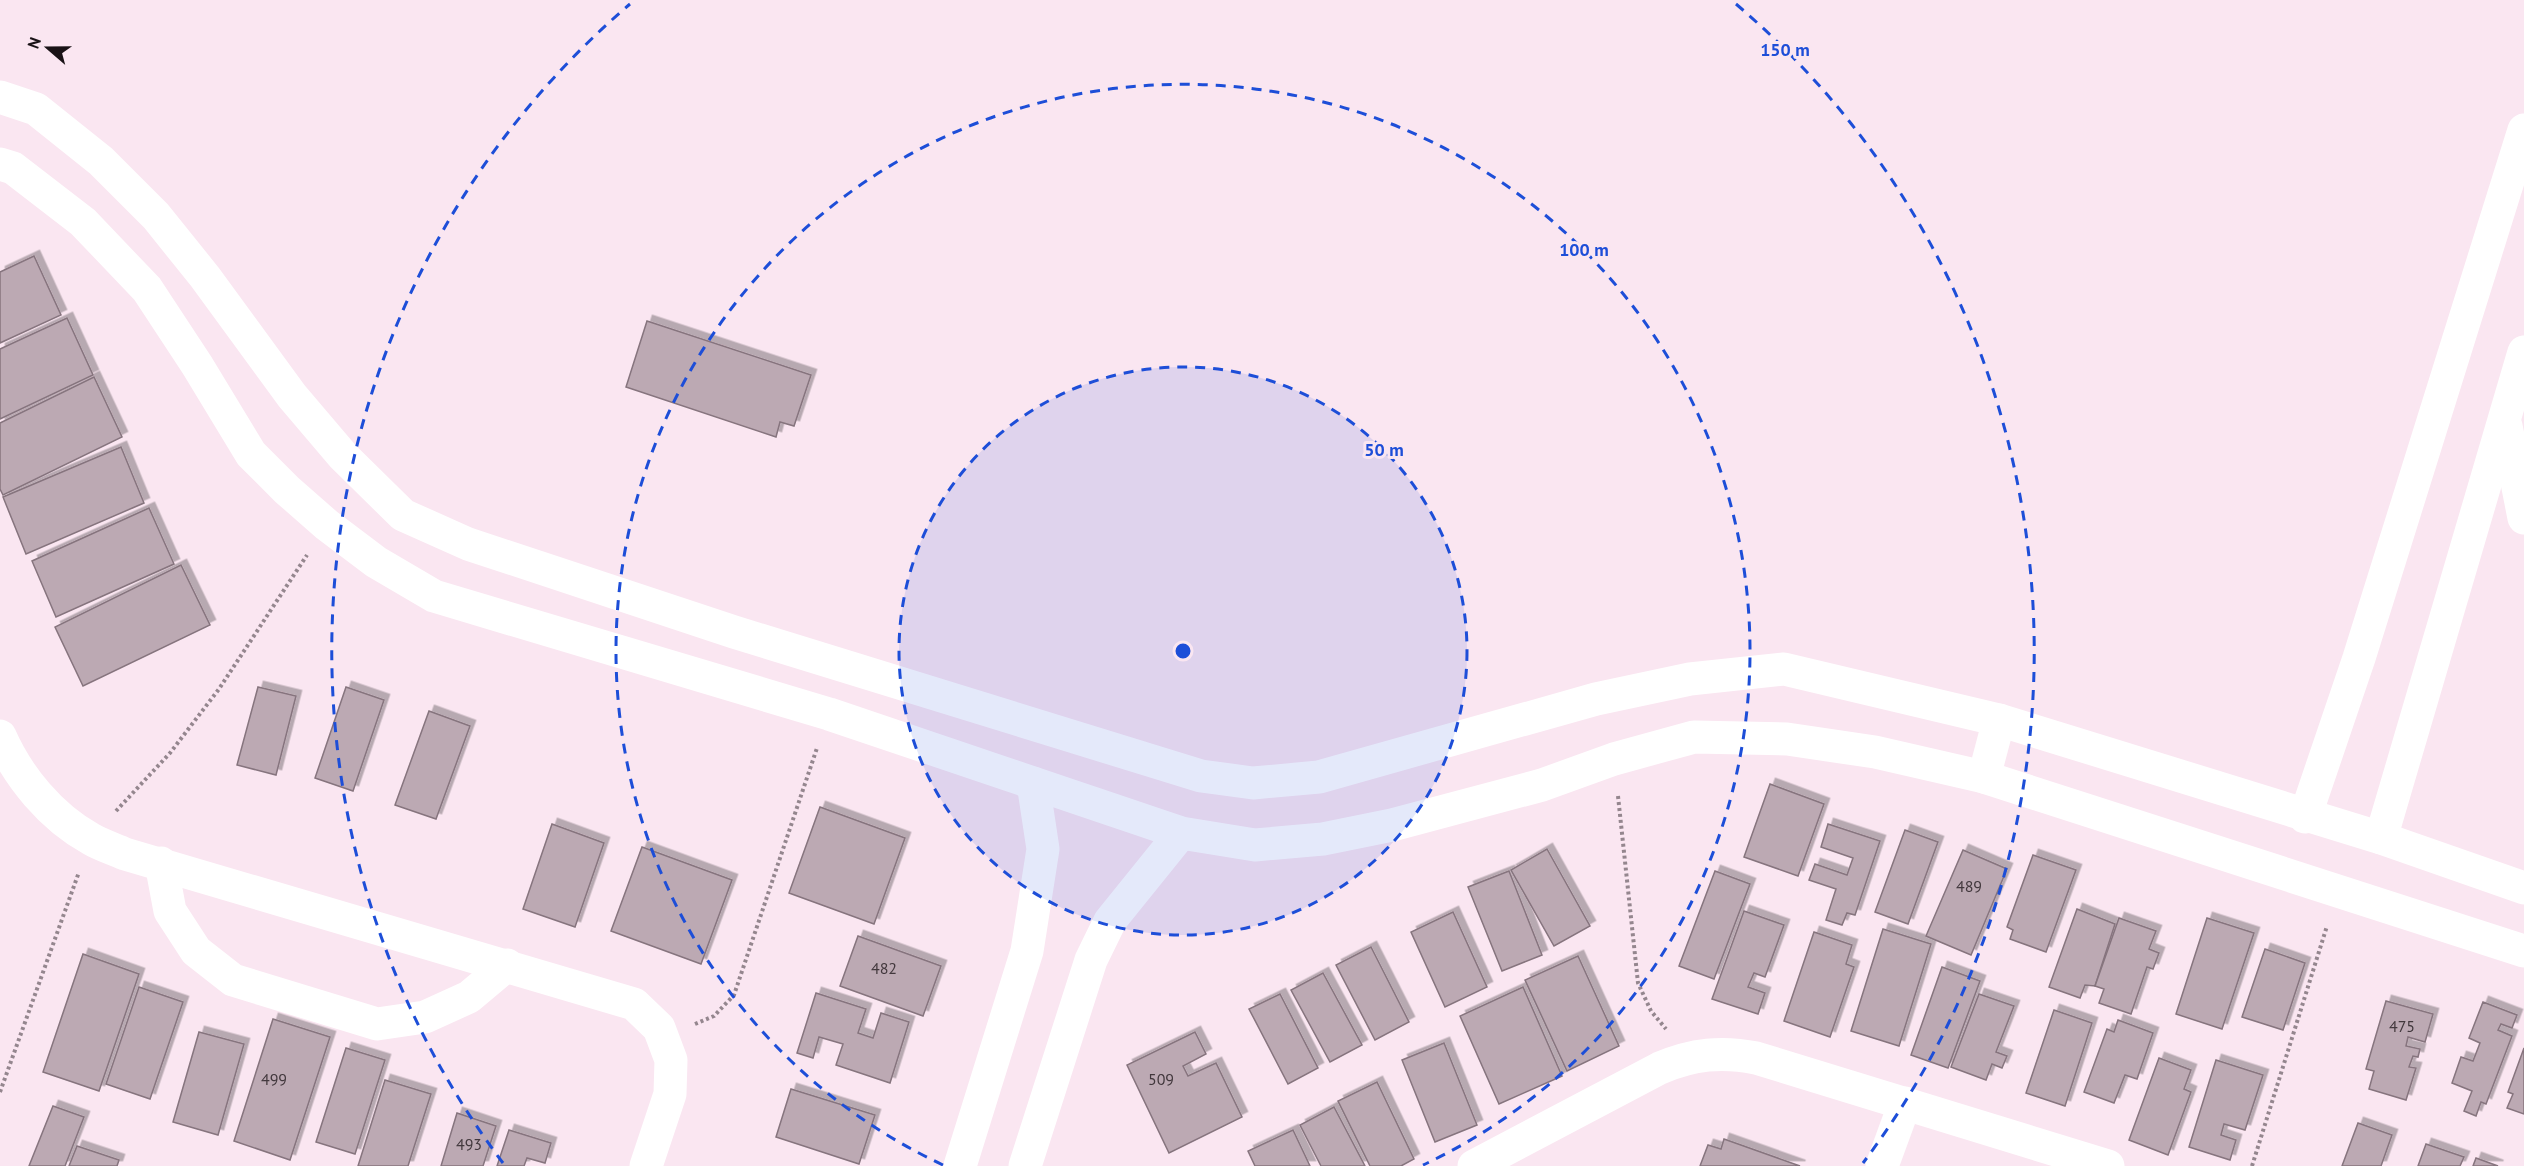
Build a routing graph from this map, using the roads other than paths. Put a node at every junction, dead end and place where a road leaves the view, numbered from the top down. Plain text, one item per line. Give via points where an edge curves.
1 (0, 98) edge
2 (2524, 130) edge
3 (0, 164) edge
4 (2524, 352) edge
5 (2504, 417) junction
6 (2524, 518) edge
7 (734, 632) junction
8 (718, 681) junction
9 (1999, 720) junction
10 (3, 749) edge
11 (1984, 777) junction
12 (1033, 783) junction
13 (2305, 817) junction
14 (1181, 833) junction
15 (2381, 838) junction
16 (161, 863) junction
17 (2524, 888) edge
18 (2524, 951) edge
19 (507, 965) junction
20 (1905, 1102) junction
21 (646, 1166) edge
22 (960, 1166) edge
23 (1025, 1166) edge
24 (1474, 1166) edge
25 (1882, 1166) edge
26 (2108, 1166) edge

1 - 7 street via 36,109 101,161 156,216 292,396 343,456 403,514 468,544
2 - 13 street via 2360,658
3 - 8 street via 13,168 83,222 147,290 251,454 327,525 376,562 435,596
4 - 5 street
5 - 6 street
5 - 15 street
7 - 8 street
7 - 9 street via 1201,776 1253,783 1319,777 1608,696 1690,679 1784,669
8 - 12 street
9 - 11 street
9 - 13 street
10 - 16 street via 43,803 90,839 125,854
11 - 14 street via 1875,752 1787,739 1694,737 1614,759 1542,785 1323,840 1255,844
11 - 18 street
12 - 14 street
12 - 22 street via 1043,849 1027,951
13 - 15 street
14 - 23 street via 1110,921 1091,960
15 - 17 street
16 - 19 street
16 - 19 street via 170,911 196,951 233,980 377,1024 425,1017 469,997
19 - 21 street via 634,1004 659,1028 671,1060 670,1094
20 - 24 street via 1756,1058 1699,1055 1660,1068
20 - 25 street
20 - 26 street

